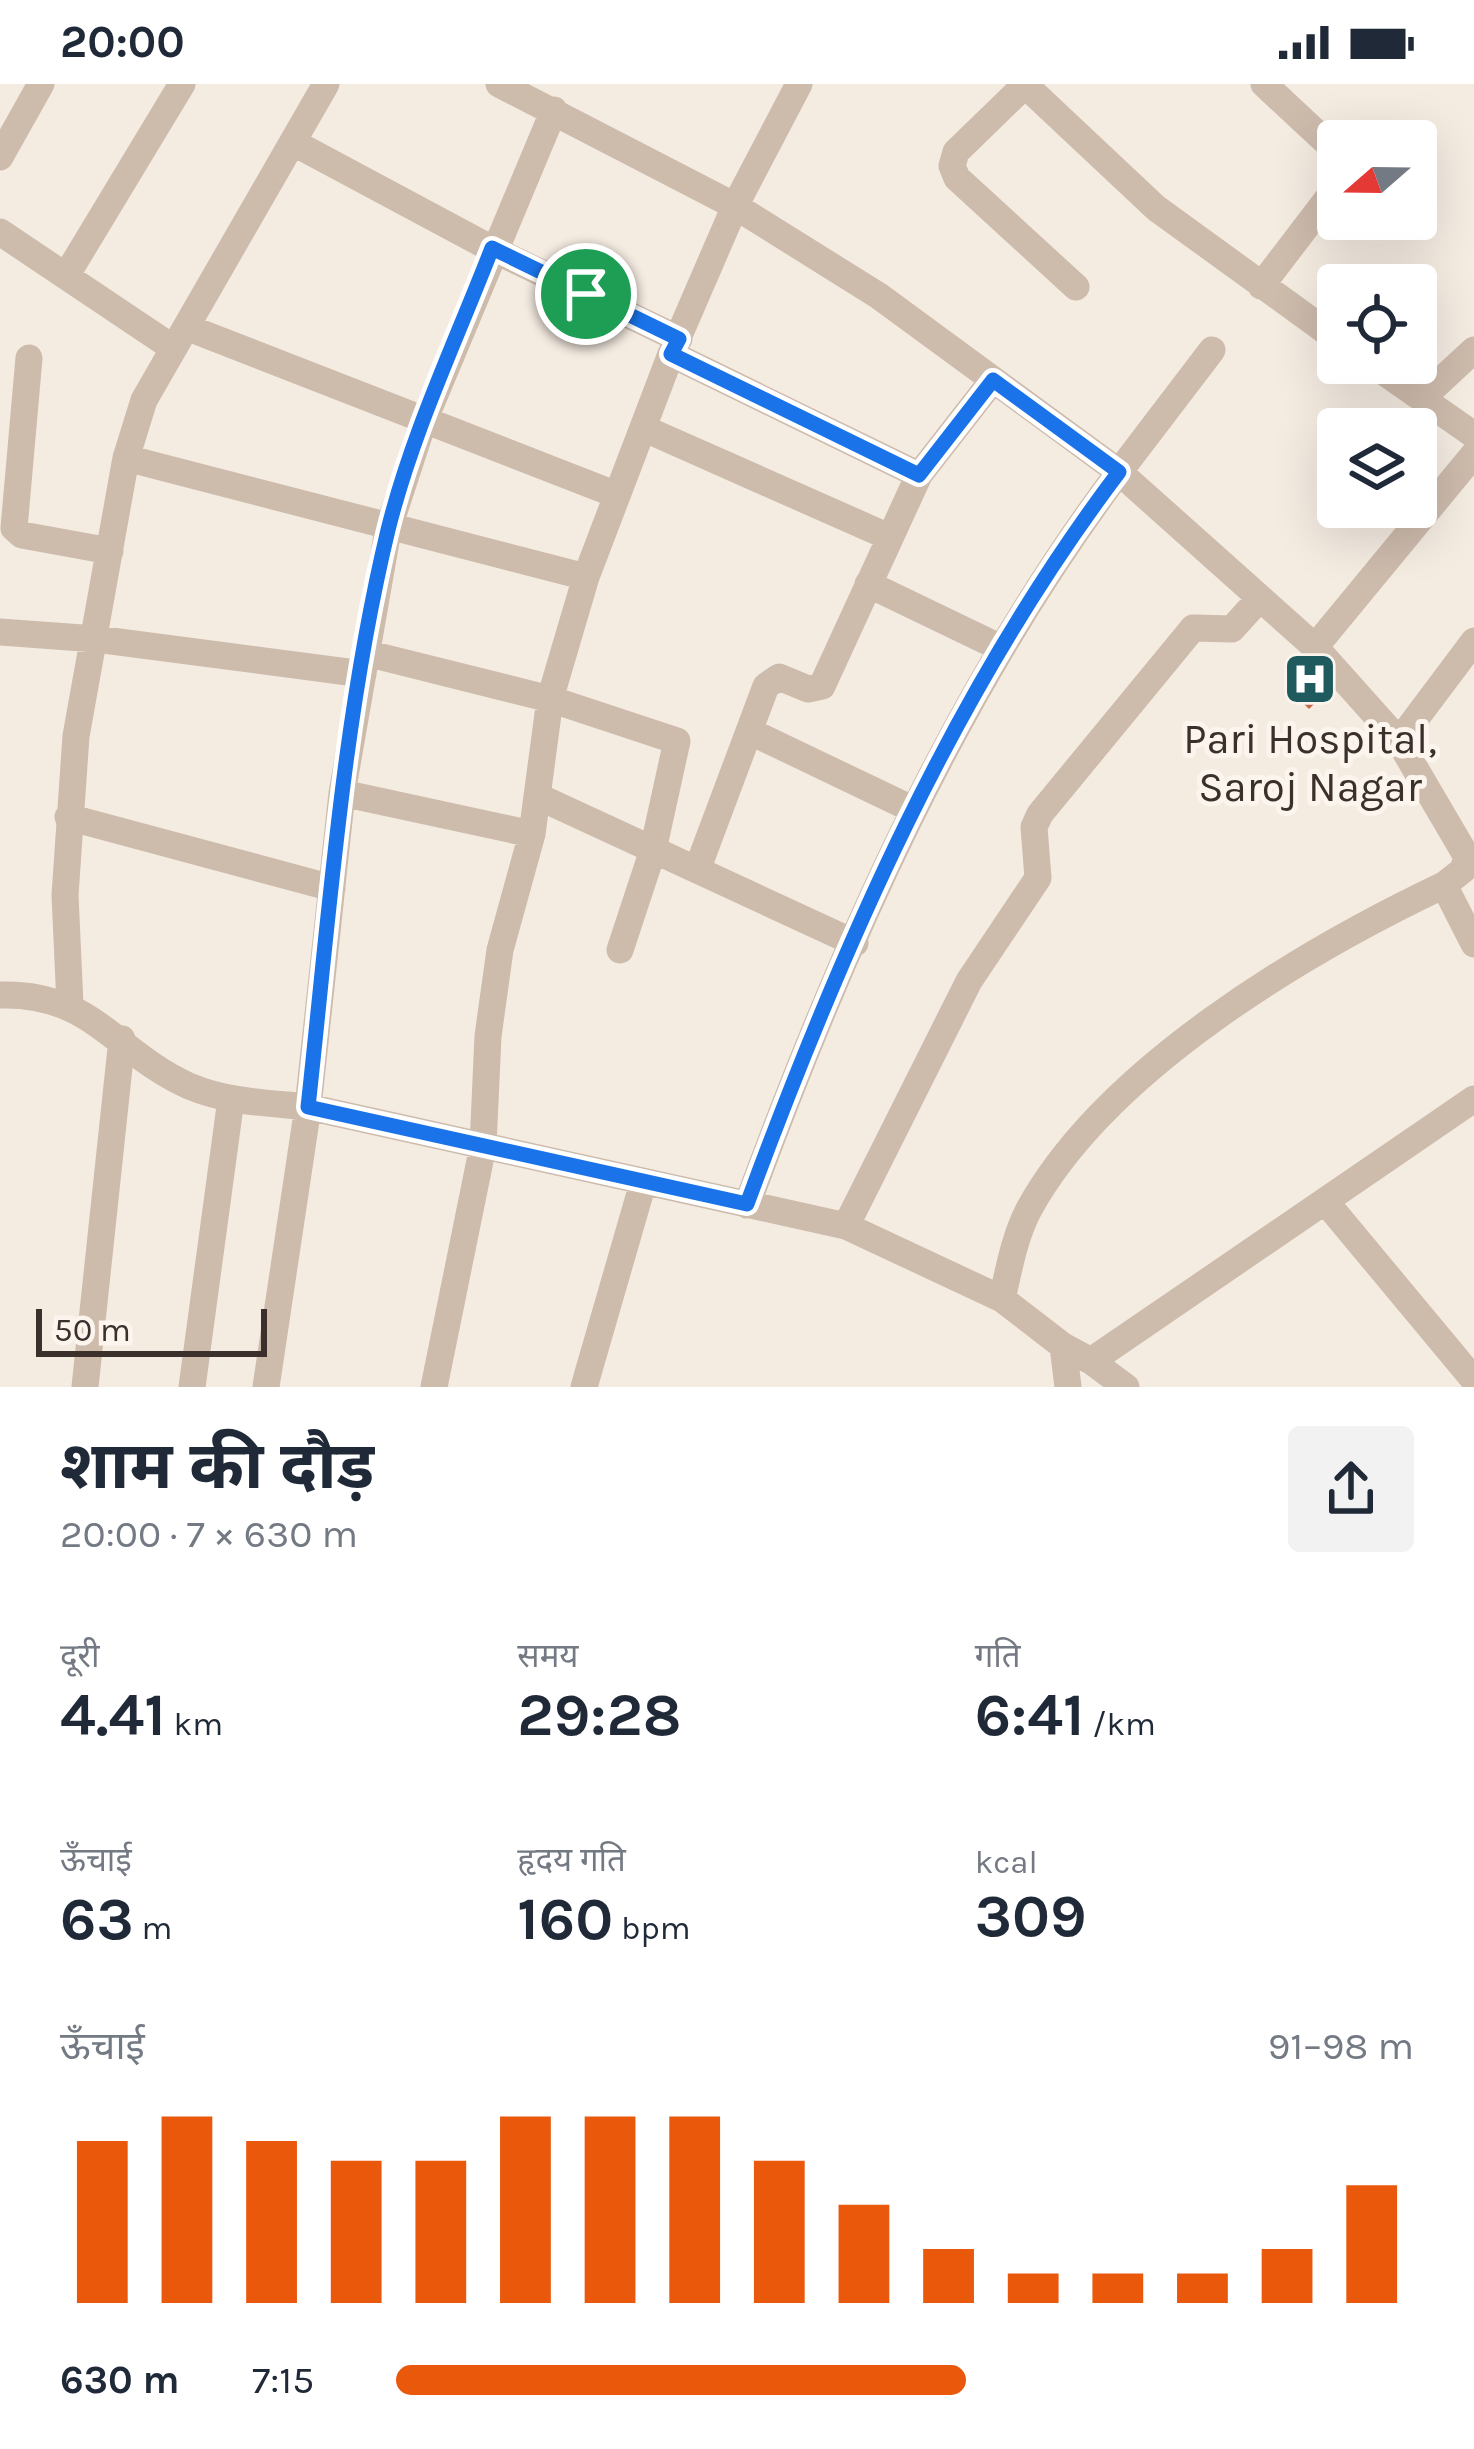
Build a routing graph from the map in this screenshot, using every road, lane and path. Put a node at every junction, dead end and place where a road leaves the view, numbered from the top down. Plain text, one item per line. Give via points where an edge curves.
1 (41, 84) edge
2 (182, 84) edge
3 (500, 84) edge
4 (799, 84) edge
5 (1025, 84) edge
6 (1264, 84) edge
7 (321, 86) edge
8 (554, 110) junction
9 (1317, 133) edge
10 (296, 144) junction
11 (0, 157) edge
12 (734, 206) junction
13 (1317, 213) edge
14 (0, 232) edge
15 (492, 248) junction
16 (65, 276) junction
17 (1261, 286) junction
18 (1076, 287) dead end
19 (1317, 325) edge
20 (179, 337) junction
21 (675, 346) junction
22 (1212, 350) dead end
23 (1474, 350) edge
24 (29, 358) dead end
25 (993, 380) junction
26 (1402, 384) edge
27 (1422, 398) junction
28 (423, 423) junction
29 (643, 428) junction
30 (1474, 435) edge
31 (1474, 454) edge
32 (126, 458) junction
33 (1119, 472) junction
34 (919, 475) junction
35 (617, 495) junction
36 (388, 530) junction
37 (889, 537) junction
38 (110, 551) junction
39 (586, 578) junction
40 (868, 584) junction
41 (1260, 598) junction
42 (0, 632) edge
43 (97, 639) junction
44 (1474, 641) edge
45 (1315, 647) junction
46 (1001, 648) junction
47 (365, 664) junction
48 (550, 699) junction
49 (749, 731) junction
50 (1399, 741) junction
51 (342, 793) junction
52 (537, 796) junction
53 (914, 810) junction
54 (68, 817) junction
55 (532, 834) junction
56 (653, 850) junction
57 (1471, 857) edge
58 (697, 870) junction
59 (1444, 885) junction
60 (332, 888) junction
61 (855, 943) junction
62 (1474, 944) edge
63 (620, 950) dead end
64 (0, 995) edge
65 (70, 1004) junction
66 (122, 1040) junction
67 (231, 1099) junction
68 (1474, 1099) edge
69 (308, 1107) junction
70 (483, 1147) junction
71 (643, 1183) junction
72 (1324, 1201) junction
73 (747, 1204) junction
74 (846, 1226) junction
75 (1002, 1299) junction
76 (1063, 1346) junction
77 (1091, 1361) junction
78 (1474, 1380) edge
79 (85, 1387) edge
80 (192, 1387) edge
81 (266, 1387) edge
82 (434, 1387) edge
83 (584, 1387) edge
84 (1068, 1387) edge
85 (1126, 1387) edge

1 - 11 street
2 - 16 street
3 - 8 street
4 - 12 street
5 - 17 street via 1156,208
5 - 18 street via 956,152 952,166
6 - 9 street
7 - 10 street
8 - 12 street
8 - 15 street
10 - 15 street
10 - 20 street
12 - 21 street
12 - 25 street via 879,296
13 - 17 street
14 - 16 street
15 - 21 street
15 - 28 street
16 - 20 street
17 - 19 street
20 - 28 street
20 - 32 street via 144,400
21 - 29 street
21 - 34 street
22 - 33 street
23 - 27 street
24 - 38 street via 14,528
25 - 33 street
25 - 34 street
26 - 27 street
27 - 30 street
28 - 35 street
28 - 36 street
29 - 35 street
29 - 37 street
31 - 45 street
32 - 36 street
32 - 38 street
33 - 41 street
33 - 46 street
34 - 37 street
35 - 39 street
36 - 39 street
36 - 47 street
37 - 40 street
38 - 43 street
39 - 48 street
40 - 46 street
40 - 49 street via 822,686 769,681
41 - 45 street
41 - 74 street via 1232,628 1193,628 1040,814 1038,878 969,981
42 - 43 street
43 - 47 street
43 - 54 street
44 - 50 street
45 - 50 street
46 - 53 street
47 - 48 street
47 - 51 street
48 - 52 street
48 - 56 street via 677,741
49 - 53 street
49 - 58 street
50 - 57 street
51 - 55 street
51 - 60 street
52 - 55 street
52 - 56 street
53 - 61 street
54 - 60 street
54 - 65 street
55 - 70 street via 500,950
56 - 58 street
56 - 63 street
57 - 59 street
58 - 61 street
59 - 62 street
59 - 75 street via 1323,947 1191,1034 1137,1081 1030,1208
60 - 69 street
61 - 73 street
64 - 65 street
65 - 66 street
66 - 67 street via 153,1066
66 - 79 street
67 - 69 street
67 - 80 street
68 - 72 street
69 - 70 street
69 - 81 street
70 - 71 street
70 - 82 street
71 - 73 street
71 - 83 street
72 - 77 street
72 - 78 street
73 - 74 street
74 - 75 street
75 - 76 street
76 - 77 street
76 - 84 street
77 - 85 street

